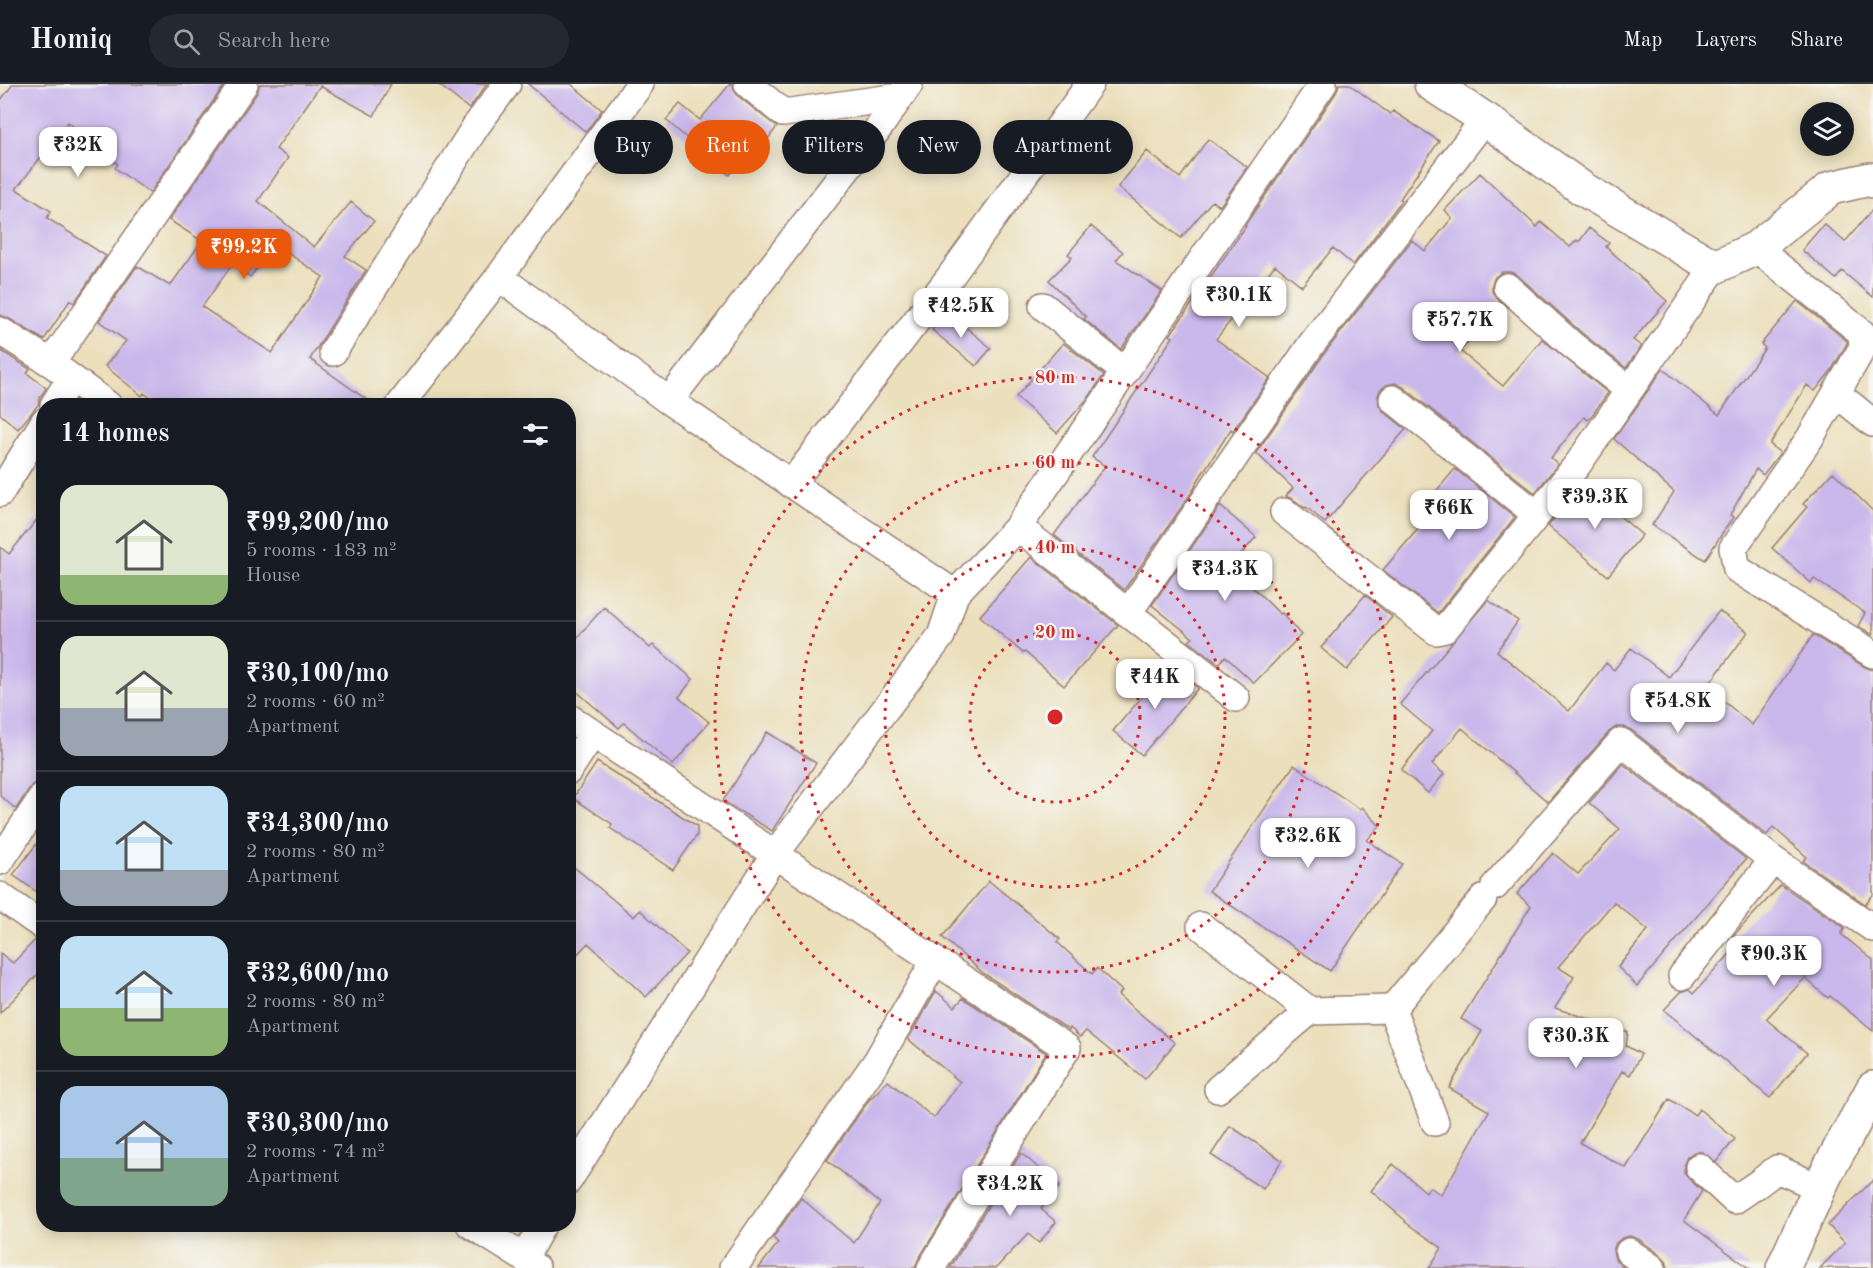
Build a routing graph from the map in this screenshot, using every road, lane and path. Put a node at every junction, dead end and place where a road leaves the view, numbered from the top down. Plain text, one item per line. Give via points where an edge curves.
1 (244, 84) edge
2 (507, 84) edge
3 (640, 84) edge
4 (748, 84) edge
5 (1090, 84) edge
6 (1323, 84) edge
7 (1431, 84) edge
8 (905, 91) edge
9 (1485, 119) junction
10 (1873, 181) edge
11 (1756, 248) junction
12 (1715, 267) junction
13 (498, 278) junction
14 (1507, 287) dead end
15 (1043, 306) dead end
16 (0, 332) edge
17 (333, 352) dead end
18 (61, 370) junction
19 (1125, 372) junction
20 (1629, 390) junction
21 (1836, 393) junction
22 (55, 398) edge
23 (99, 398) edge
24 (405, 398) edge
25 (1393, 399) dead end
26 (669, 401) junction
27 (1873, 423) edge
28 (36, 435) edge
29 (791, 484) junction
30 (0, 493) edge
31 (1284, 512) dead end
32 (1536, 514) junction
33 (1018, 527) junction
34 (955, 594) junction
35 (1128, 613) junction
36 (1873, 654) edge
37 (1236, 698) dead end
38 (576, 722) edge
39 (593, 733) junction
40 (576, 759) edge
41 (36, 807) edge
42 (775, 854) junction
43 (1773, 860) junction
44 (0, 861) edge
45 (0, 896) edge
46 (36, 921) edge
47 (1200, 926) dead end
48 (1873, 928) edge
49 (935, 961) junction
50 (1682, 976) dead end
51 (1392, 1009) junction
52 (1310, 1011) junction
53 (1873, 1088) edge
54 (1218, 1089) dead end
55 (1435, 1122) dead end
56 (1699, 1167) dead end
57 (576, 1168) edge
58 (1820, 1188) junction
59 (482, 1232) edge
60 (540, 1232) edge
61 (1629, 1252) dead end
62 (530, 1263) edge
63 (1786, 1267) edge
64 (733, 1268) edge
65 (931, 1268) edge
66 (1652, 1268) edge

1 - 18 street
2 - 17 street via 476,126
3 - 13 street
4 - 8 street via 783,113
5 - 29 street via 950,277
6 - 19 street
7 - 9 street
8 - 26 street
9 - 12 street via 1583,189
9 - 35 street via 1311,345
10 - 11 street via 1831,188
11 - 12 street
11 - 21 street via 1862,333 1863,347
12 - 20 street
13 - 24 street
13 - 26 street
14 - 20 street
15 - 19 street
16 - 18 street
18 - 22 street
18 - 23 street
19 - 33 street
20 - 32 street via 1578,464
21 - 27 street
21 - 36 street via 1810,438 1733,548 1737,569
25 - 32 street
26 - 29 street
28 - 30 street
29 - 34 street
31 - 32 street via 1436,631 1445,629
33 - 34 street
33 - 35 street
34 - 42 street via 941,636
35 - 37 street
38 - 39 street
39 - 40 street
39 - 42 street
41 - 44 street
42 - 49 street
42 - 57 street
43 - 48 street
43 - 50 street
43 - 51 street via 1622,742
45 - 46 street
47 - 52 street
49 - 64 street via 877,1061
49 - 65 street via 1067,1048
51 - 52 street
51 - 55 street
52 - 54 street
53 - 58 street
56 - 58 street via 1734,1200 1777,1169
58 - 63 street
59 - 62 street
60 - 62 street
61 - 66 street

